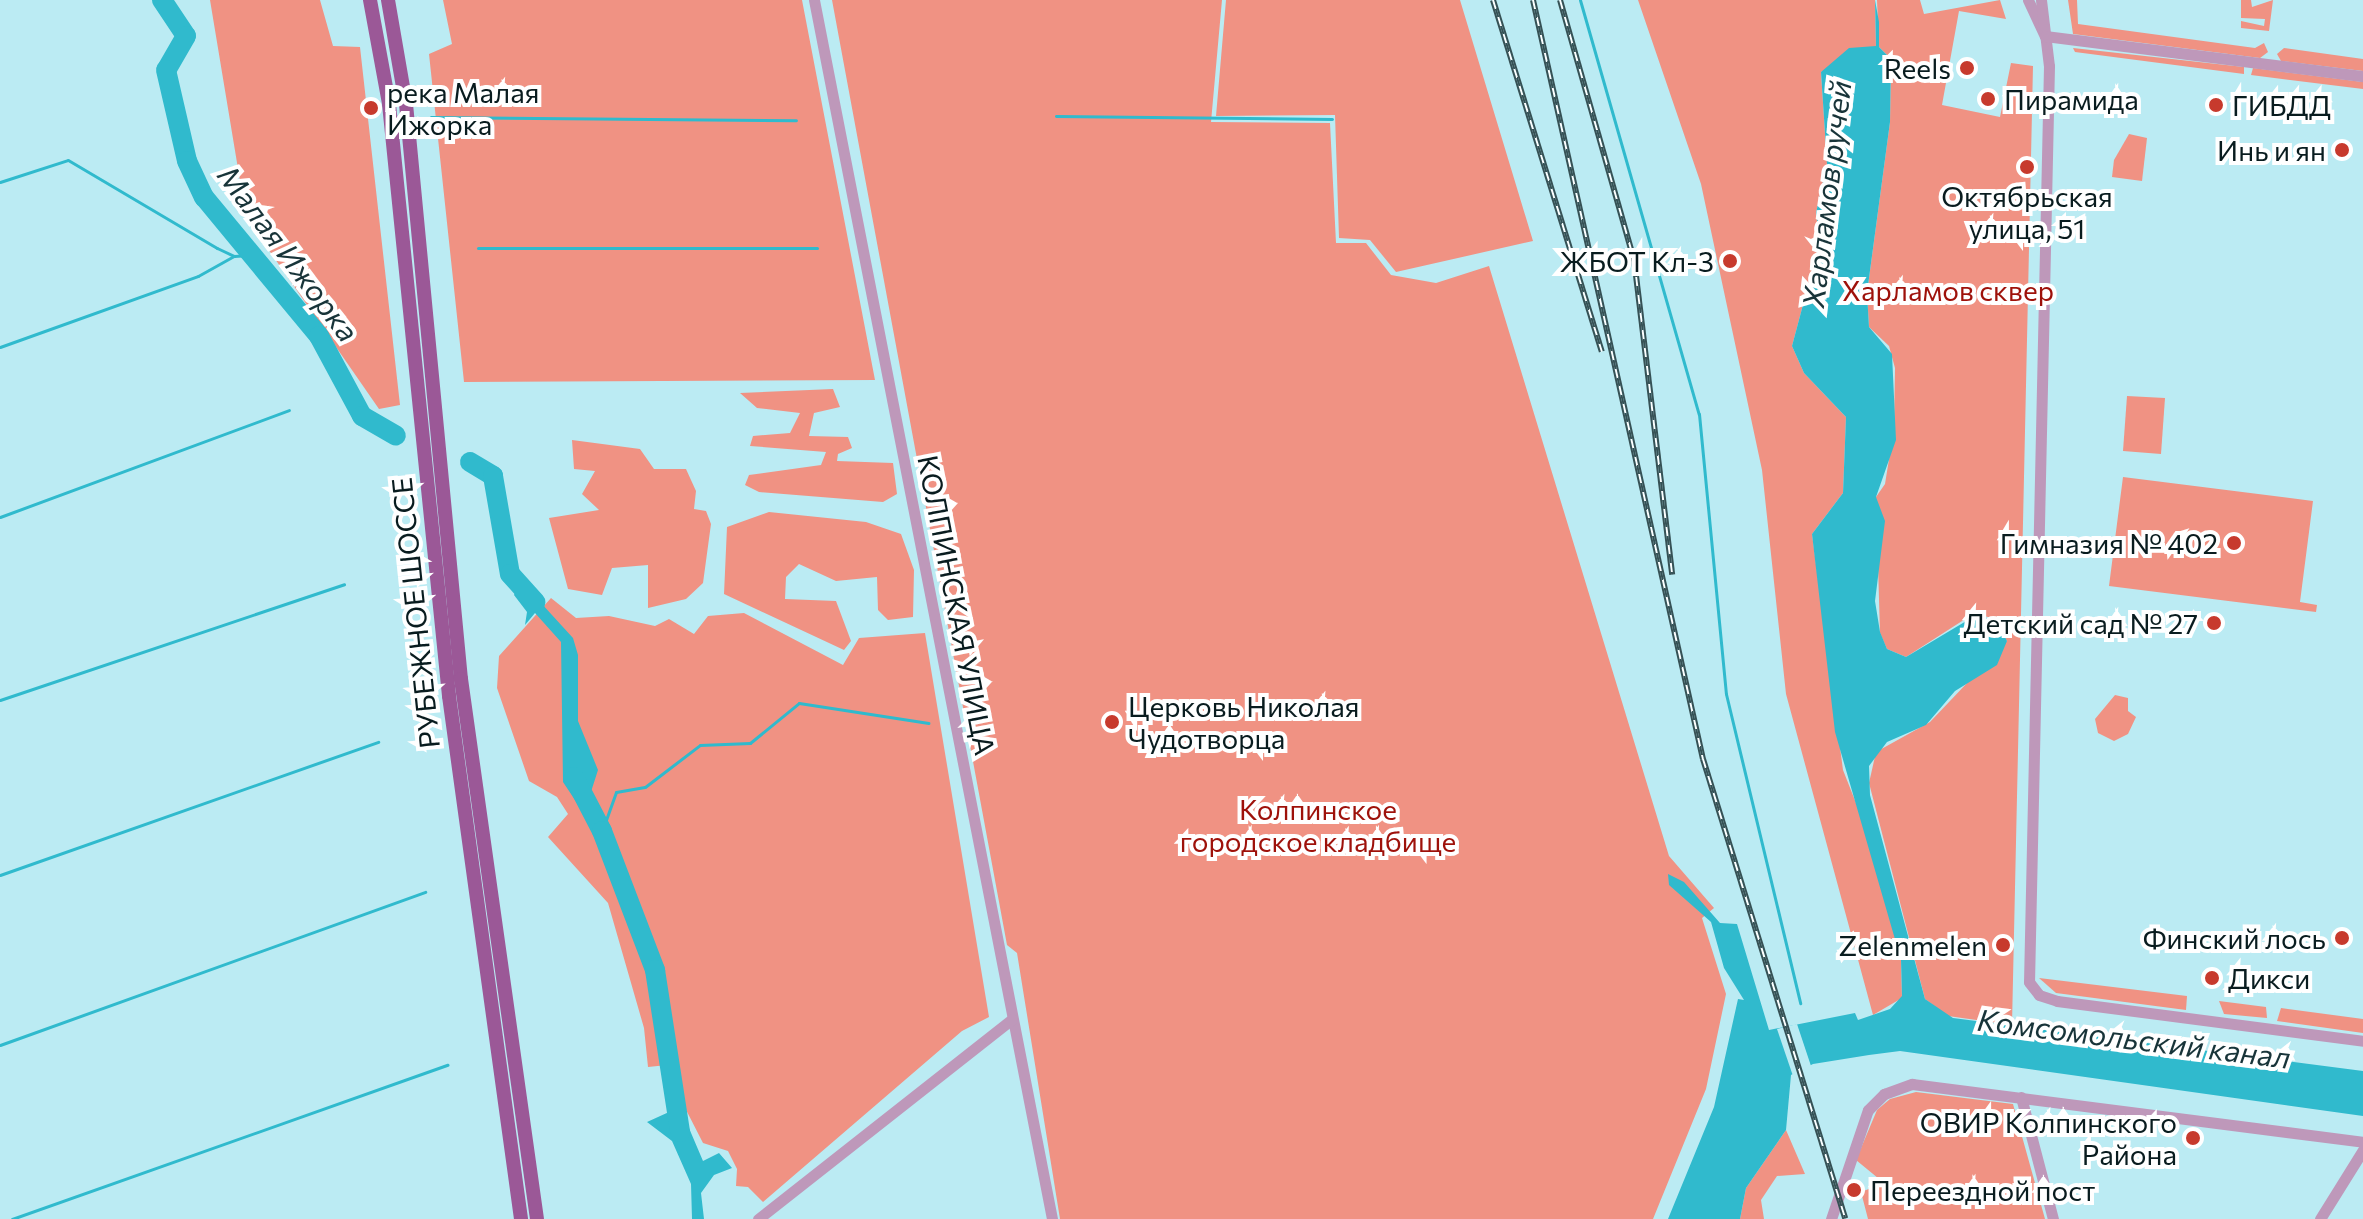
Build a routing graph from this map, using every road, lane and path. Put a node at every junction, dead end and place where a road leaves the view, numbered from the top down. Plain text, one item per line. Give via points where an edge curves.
1 (814, 0) edge
2 (2028, 0) edge
3 (2041, 0) edge
4 (388, 1) edge
5 (371, 3) edge
6 (2045, 36) junction
7 (2363, 76) edge
8 (1012, 1019) junction
9 (2363, 1041) edge
10 (2021, 1097) junction
11 (2363, 1142) edge
12 (2363, 1150) edge
13 (521, 1219) edge
14 (537, 1219) edge
15 (758, 1219) edge
16 (1052, 1219) edge
17 (1831, 1219) edge
18 (2053, 1219) edge
19 (2320, 1219) edge

1 - 8 street, КОЛПИНСКАЯ УЛИЦА
2 - 6 street
3 - 6 street
4 - 5 street
4 - 14 main road, РУБЕЖНОЕ ШОССЕ via 406,104 461,679
5 - 13 main road, РУБЕЖНОЕ ШОССЕ via 389,104 448,686
6 - 7 street
6 - 9 street via 2031,987 2065,1003
8 - 15 street
8 - 16 street, КОЛПИНСКАЯ УЛИЦА
10 - 11 street
10 - 17 street via 1923,1085 1890,1090 1868,1110
10 - 18 street
12 - 19 street

